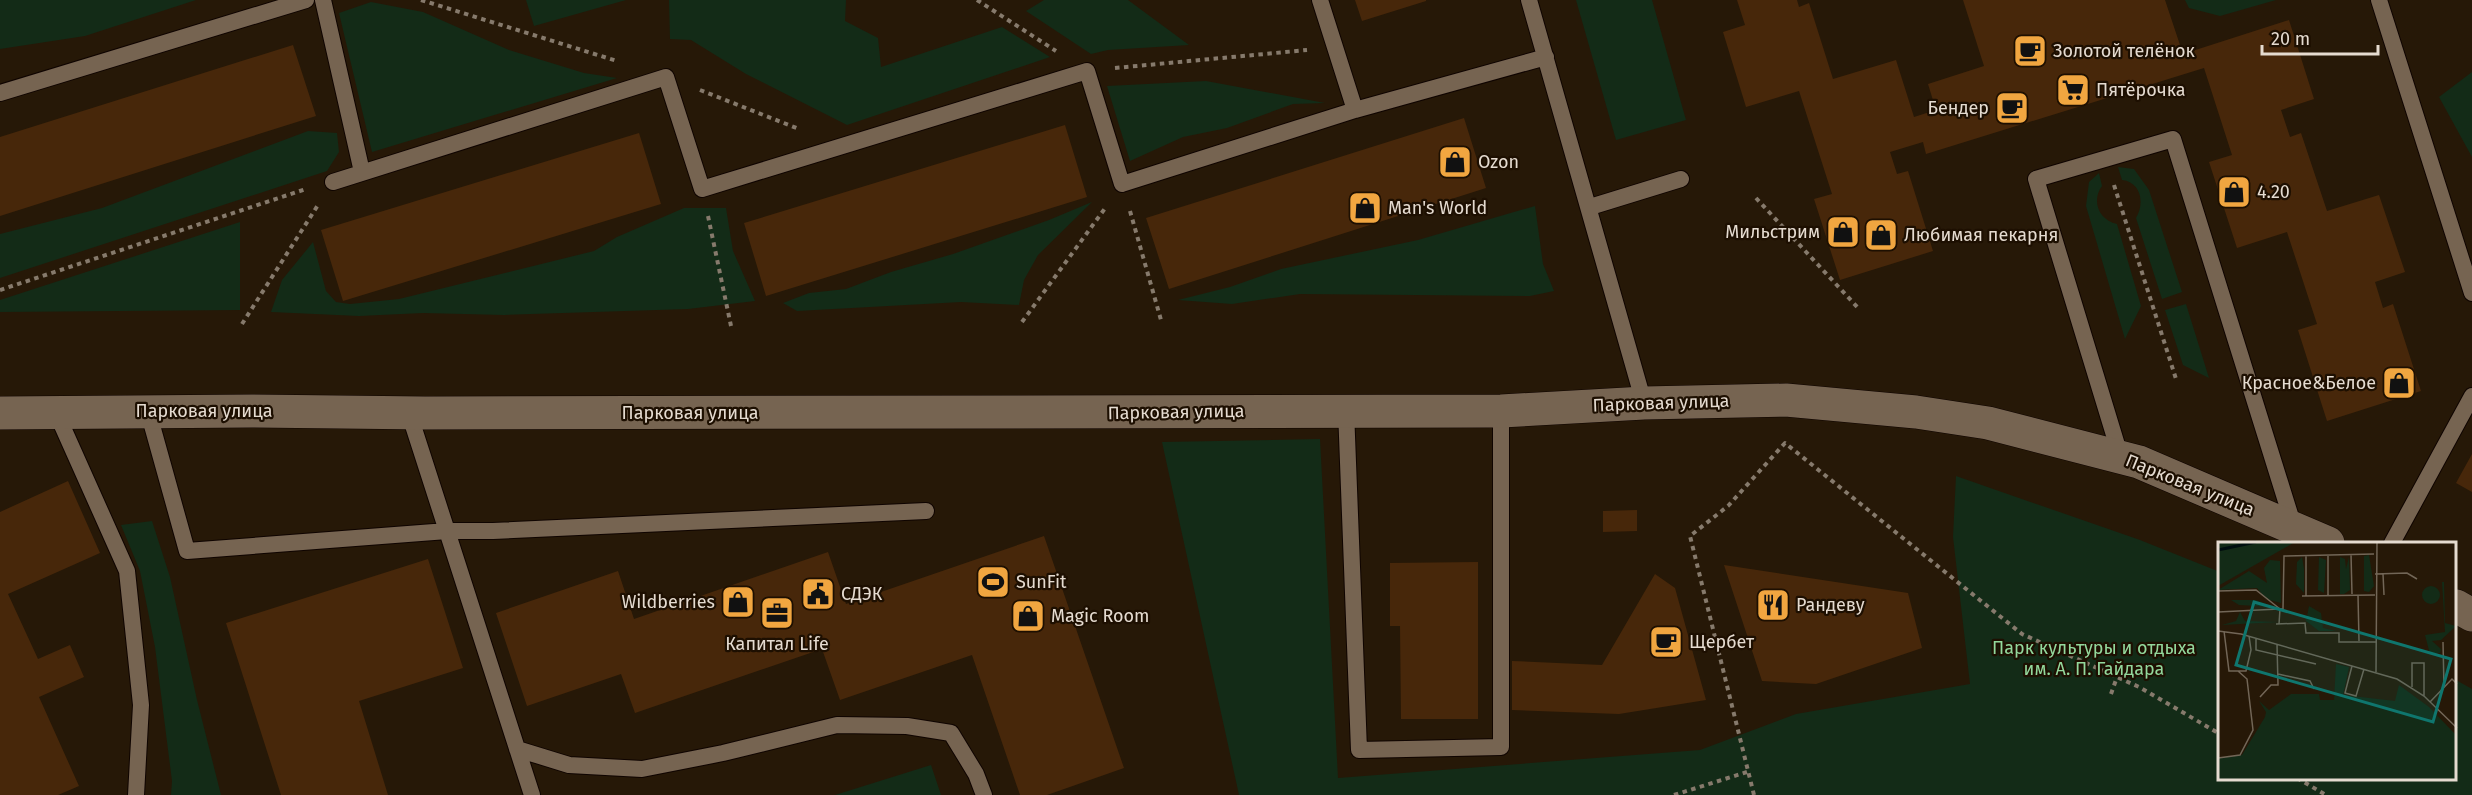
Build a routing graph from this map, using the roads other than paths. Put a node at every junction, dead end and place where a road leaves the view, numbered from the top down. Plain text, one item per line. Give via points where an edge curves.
1 (306, 0) edge
2 (323, 0) edge
3 (1320, 0) edge
4 (1529, 0) edge
5 (2379, 0) edge
6 (1546, 57) junction
7 (0, 93) edge
8 (1355, 110) junction
9 (362, 172) junction
10 (1681, 179) dead end
11 (333, 182) road end
12 (1590, 207) junction
13 (2472, 293) edge
14 (2472, 396) edge
15 (1644, 403) junction
16 (1346, 410) junction
17 (148, 411) junction
18 (1501, 411) junction
19 (56, 412) junction
20 (0, 413) edge
21 (409, 413) junction
22 (2121, 458) junction
23 (926, 511) dead end
24 (2294, 527) junction
25 (447, 531) junction
26 (2326, 542) edge
27 (2393, 542) edge
28 (2457, 607) edge
29 (2472, 615) edge
30 (517, 749) junction
31 (136, 795) edge
32 (532, 795) edge
33 (984, 795) edge

1 - 7 lane
2 - 9 lane
3 - 8 lane
4 - 6 lane
5 - 13 lane
6 - 8 lane
6 - 12 lane
8 - 9 lane via 1122,184 1087,70 702,189 666,77
9 - 11 lane
10 - 12 lane
12 - 15 lane
14 - 27 lane
15 - 18 street, Парковая улица
15 - 22 street, Парковая улица via 1786,400 1916,412 1988,423
16 - 18 street, Парковая улица
16 - 18 lane via 1359,750 1501,747
16 - 21 street, Парковая улица
17 - 19 street, Парковая улица
17 - 21 street, Парковая улица
17 - 25 lane via 187,551
19 - 20 street, Парковая улица
19 - 31 lane via 127,571 141,705
21 - 25 lane
22 - 24 street, Парковая улица
22 - 24 lane via 2036,179 2173,139
23 - 25 lane
24 - 26 street, Парковая улица
25 - 30 lane
28 - 29 street
30 - 32 lane
30 - 33 lane via 569,765 642,769 837,724 907,726 951,733

